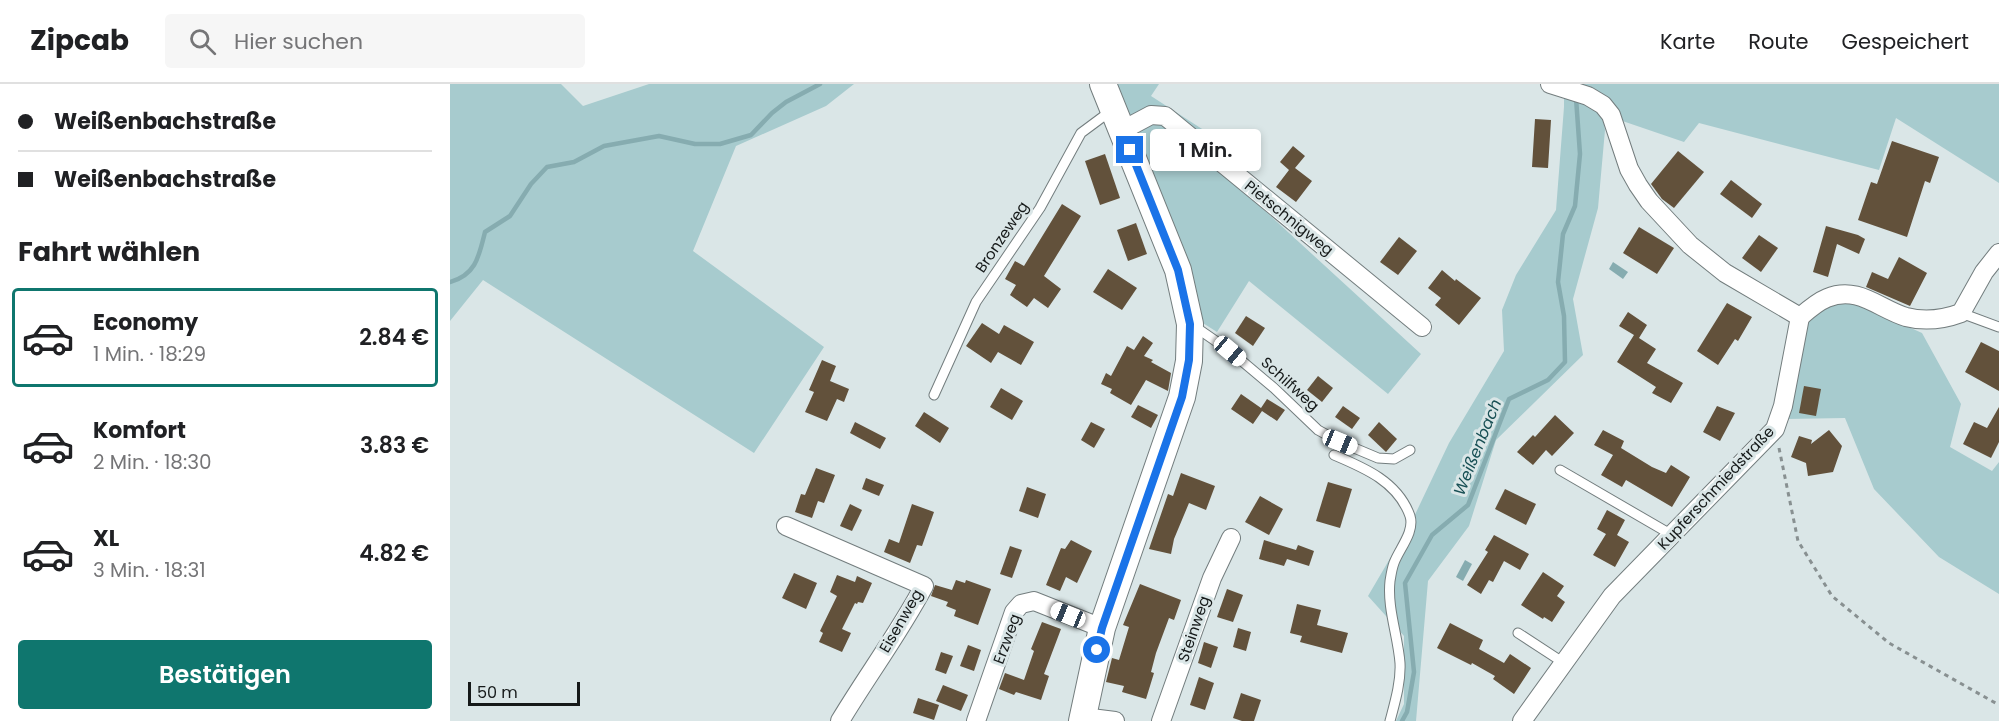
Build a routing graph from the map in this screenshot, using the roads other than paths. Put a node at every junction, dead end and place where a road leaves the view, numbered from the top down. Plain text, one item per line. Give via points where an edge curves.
1 (1103, 84) edge
2 (1556, 86) edge
3 (1117, 120) junction
4 (1999, 253) edge
5 (1961, 313) junction
6 (1800, 316) junction
7 (1190, 324) junction
8 (1422, 327) dead end
9 (1999, 327) edge
10 (934, 395) dead end
11 (1410, 450) dead end
12 (1334, 455) dead end
13 (1560, 470) dead end
14 (786, 526) dead end
15 (1672, 535) junction
16 (1231, 538) dead end
17 (1102, 628) junction
18 (1518, 633) dead end
19 (1564, 663) junction
20 (1082, 719) edge
21 (840, 721) edge
22 (976, 721) edge
23 (1115, 721) edge
24 (1161, 721) edge
25 (1390, 721) edge
26 (1522, 721) edge

1 - 3 main road
2 - 6 street via 1603,105 1611,116 1629,169 1644,193 1690,245 1725,273
3 - 7 main road via 1178,270
3 - 8 street, Pietschnigweg via 1165,116
3 - 10 lane, Bronzeweg via 1081,133 1041,208 976,302
4 - 5 street
5 - 6 street via 1945,319 1905,317 1859,295 1837,295 1825,298
5 - 9 lane
6 - 15 street, Kupferschmiedstraße via 1784,406 1775,429
7 - 11 lane, Schilfweg via 1230,351 1318,430 1378,458 1394,459
7 - 17 main road via 1182,397
12 - 25 lane via 1367,468 1384,480 1410,518 1409,532 1393,564 1390,584 1400,663
13 - 15 lane
14 - 21 street, Eisenweg via 924,586
15 - 19 street, Kupferschmiedstraße via 1612,596
16 - 24 street, Steinweg via 1212,578
17 - 20 main road
17 - 22 street, Erzweg via 1034,601 1021,604 1014,612
18 - 19 lane
19 - 26 street, Kupferschmiedstraße
20 - 23 street

